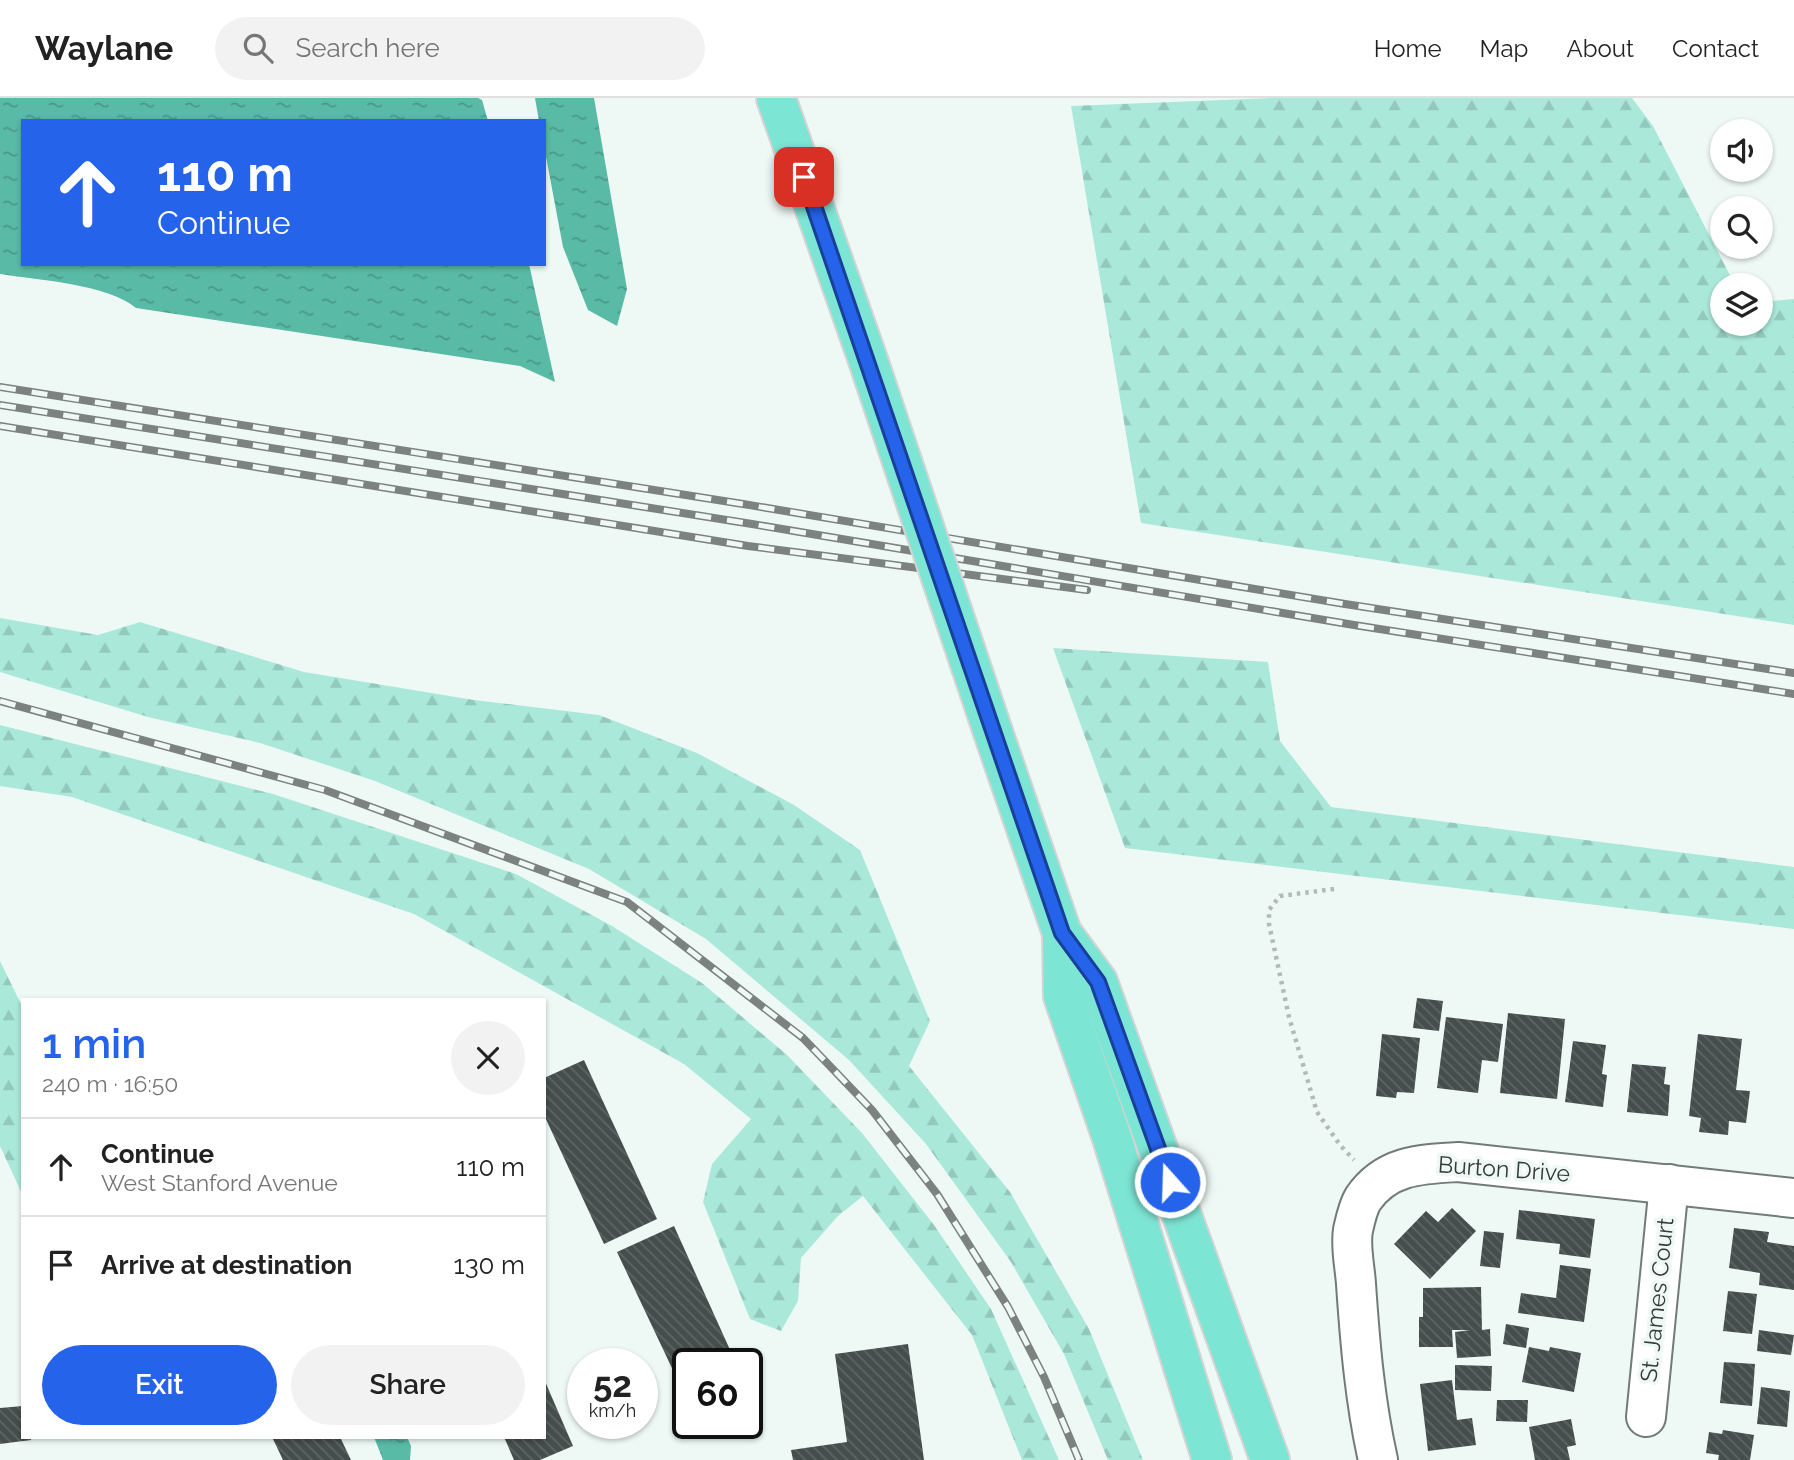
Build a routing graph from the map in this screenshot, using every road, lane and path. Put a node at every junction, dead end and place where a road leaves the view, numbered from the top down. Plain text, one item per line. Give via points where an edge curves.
1 (776, 98) edge
2 (1334, 889) dead end
3 (1062, 933) junction
4 (1376, 1184) junction
5 (1669, 1184) junction
6 (1794, 1198) edge
7 (1646, 1417) dead end
8 (1212, 1460) edge
9 (1270, 1460) edge
10 (1378, 1460) edge

1 - 3 main road, bridge
2 - 4 path via 1280,897 1269,910 1269,923 1289,1017 1317,1112
3 - 8 main road via 1063,996
3 - 9 main road via 1098,982
4 - 5 street, Burton Drive via 1394,1171 1416,1164 1458,1162
4 - 10 street, Burton Drive via 1361,1201 1353,1231 1360,1342
5 - 6 street, Burton Drive
5 - 7 street, St. James Court

